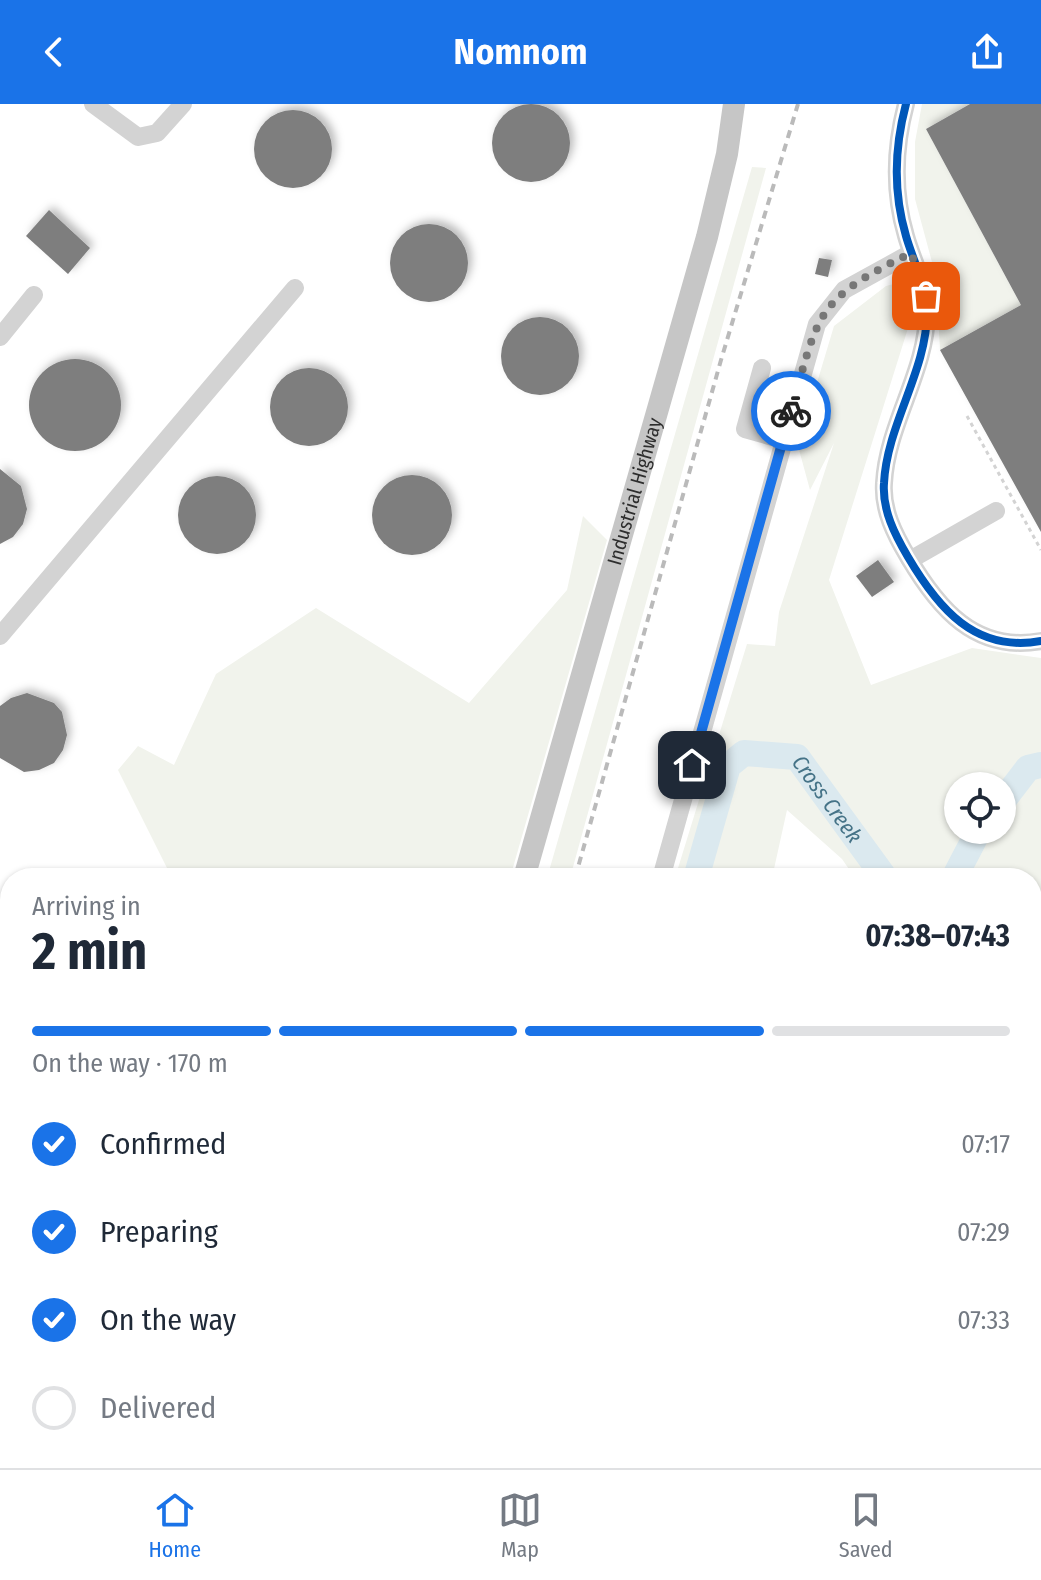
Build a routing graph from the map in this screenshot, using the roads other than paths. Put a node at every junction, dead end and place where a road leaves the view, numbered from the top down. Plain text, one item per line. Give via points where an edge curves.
1 (93, 104) edge
2 (183, 104) edge
3 (734, 104) edge
4 (906, 104) edge
5 (911, 253) junction
6 (295, 288) dead end
7 (34, 295) dead end
8 (0, 337) edge
9 (762, 368) dead end
10 (783, 440) junction
11 (996, 511) dead end
12 (910, 560) junction
13 (0, 636) edge
14 (1041, 641) edge
15 (527, 868) edge
16 (664, 868) edge

1 - 2 street via 138,137 157,133
3 - 15 main road, Industrial Highway via 707,237
4 - 5 street via 897,140 896,182
5 - 10 street via 854,282 824,312 811,339
5 - 12 street via 926,296 927,322 883,484 888,514
6 - 13 street
7 - 8 street
9 - 10 street via 745,429
10 - 16 street
11 - 12 street
12 - 14 street via 937,603 962,626 1004,641

